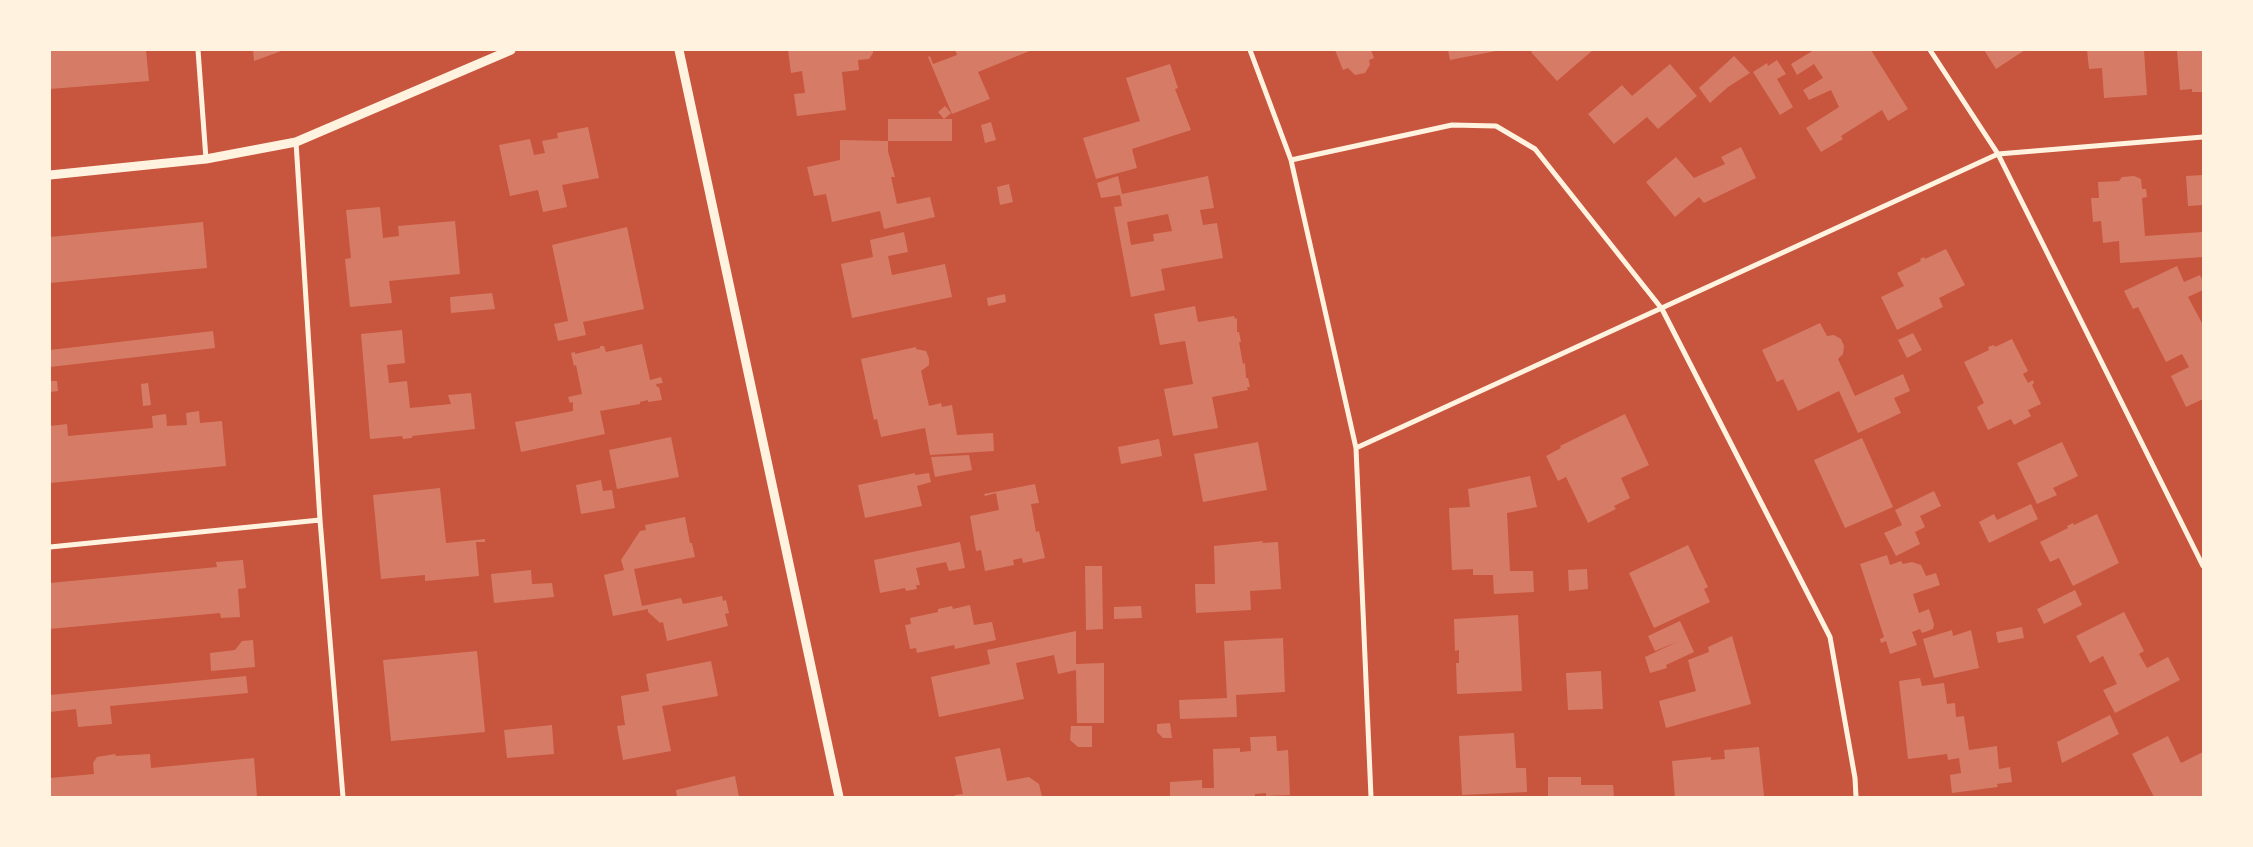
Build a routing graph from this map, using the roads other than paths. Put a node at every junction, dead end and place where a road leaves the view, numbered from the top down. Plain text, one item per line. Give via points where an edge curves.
1 (198, 50) edge
2 (511, 50) edge
3 (679, 50) edge
4 (1250, 50) edge
5 (1930, 50) edge
6 (2203, 137) edge
7 (296, 142) junction
8 (1998, 154) junction
9 (206, 159) junction
10 (1291, 160) junction
11 (50, 175) edge
12 (1662, 309) junction
13 (1356, 448) junction
14 (320, 520) junction
15 (50, 547) edge
16 (2203, 566) edge
17 (344, 797) edge
18 (839, 797) edge
19 (1371, 797) edge
20 (1856, 797) edge

1 - 9 street
2 - 7 street
3 - 18 street
4 - 10 street
5 - 8 street
6 - 8 street
7 - 9 street
7 - 14 street
8 - 12 street
8 - 16 street
9 - 11 street
10 - 12 street via 1452,126 1496,126 1535,149
10 - 13 street
12 - 13 street
12 - 20 street via 1830,637
13 - 19 street
14 - 15 street
14 - 17 street

